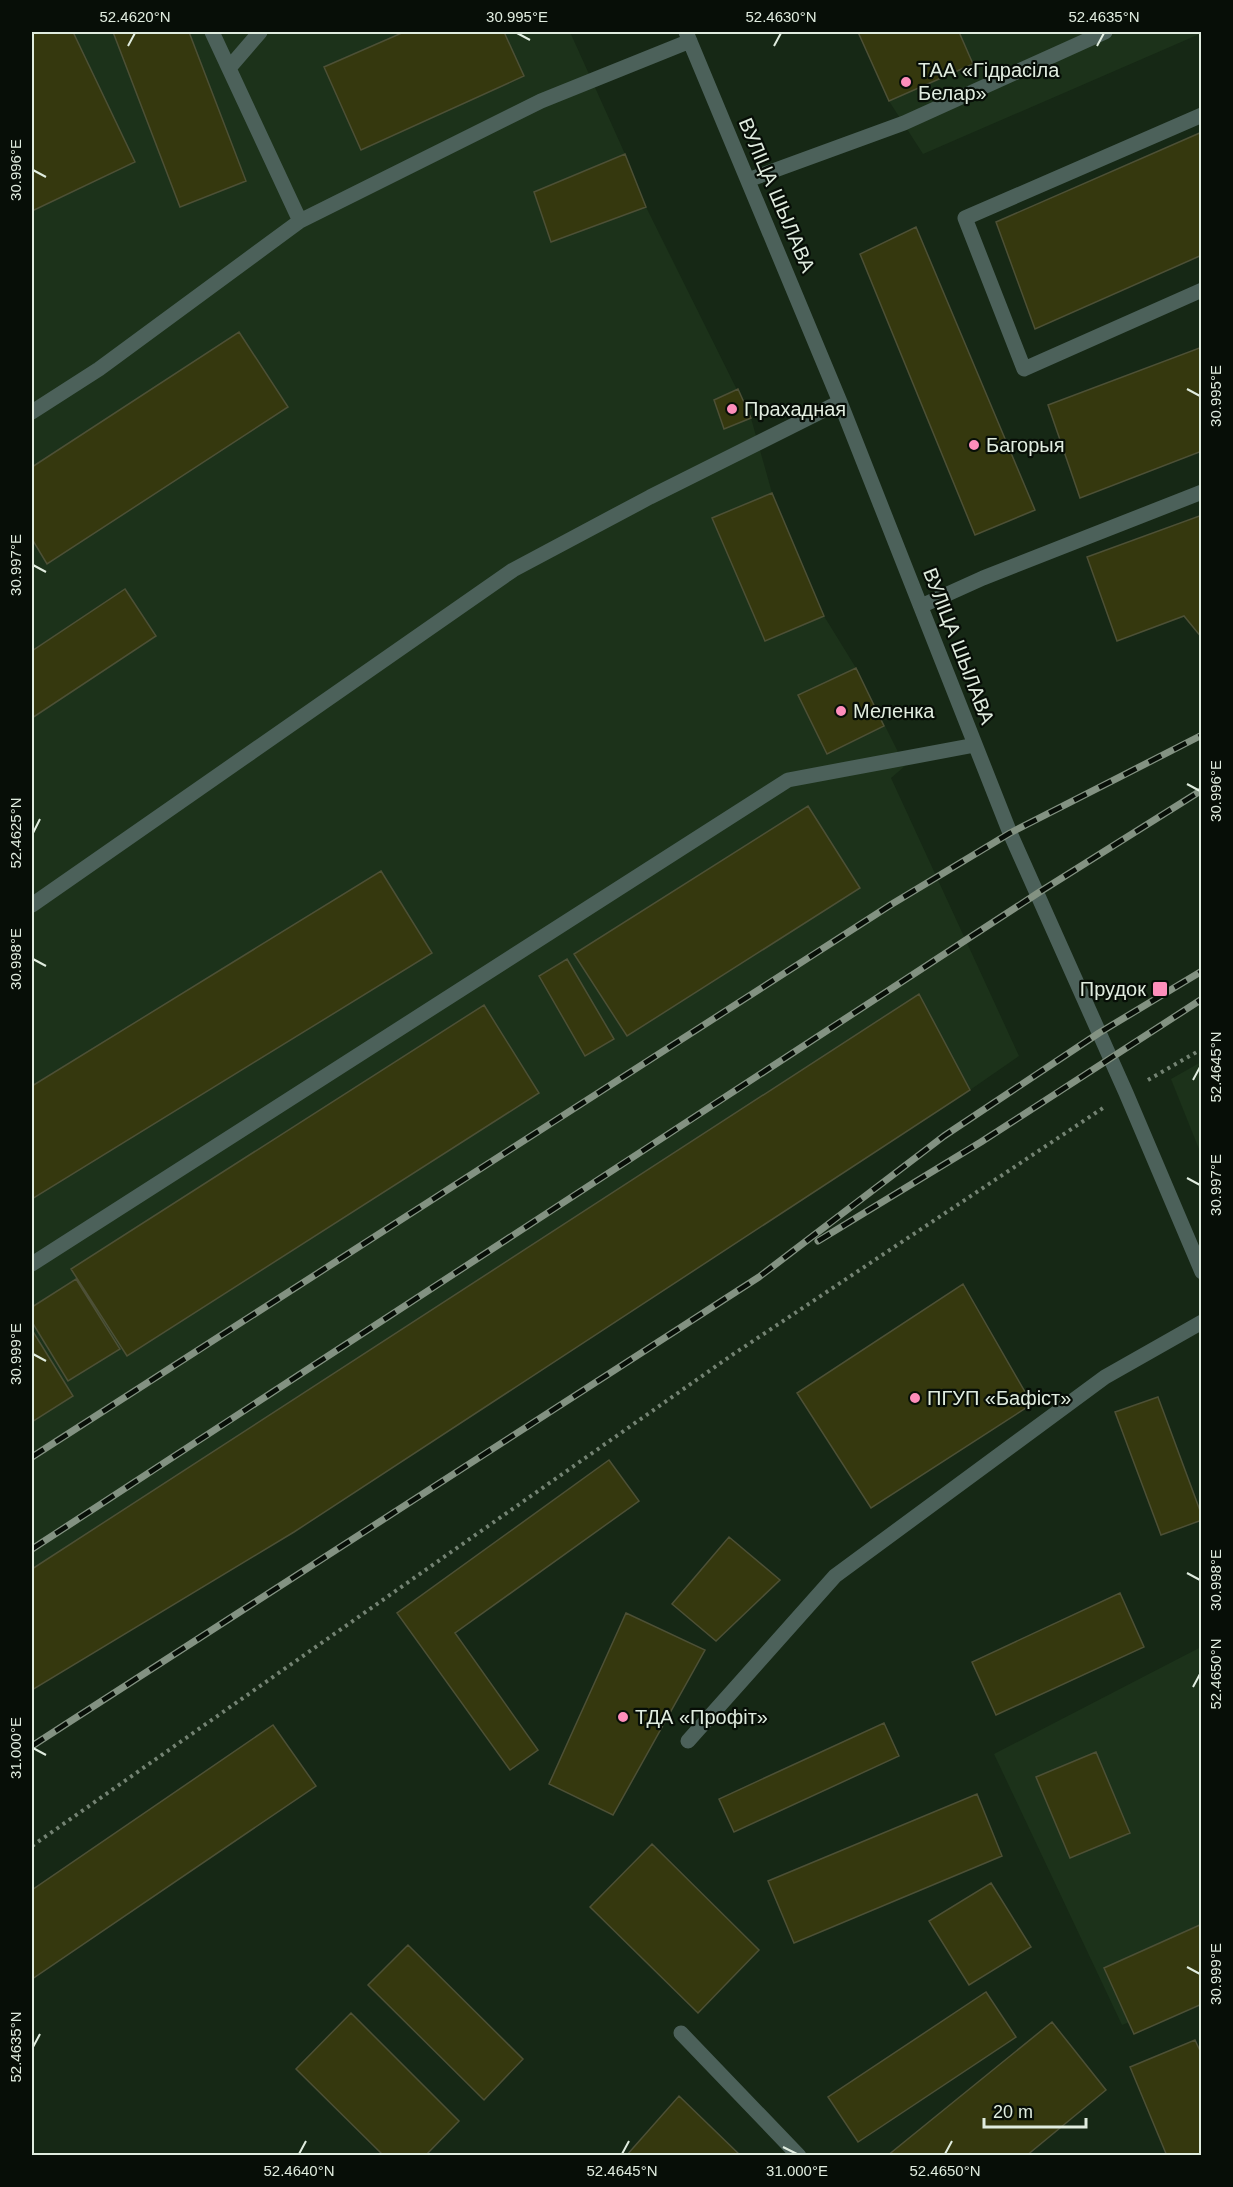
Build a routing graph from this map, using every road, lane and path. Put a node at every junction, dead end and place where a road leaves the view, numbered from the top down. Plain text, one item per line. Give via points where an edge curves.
1 (212, 32) edge
2 (260, 32) edge
3 (1105, 32) edge
4 (688, 36) edge
5 (229, 68) junction
6 (1202, 115) edge
7 (748, 180) junction
8 (300, 222) junction
9 (1202, 290) edge
10 (840, 402) junction
11 (32, 412) edge
12 (1202, 492) edge
13 (921, 606) junction
14 (975, 745) junction
15 (32, 905) edge
16 (1202, 1049) edge
17 (1126, 1093) junction
18 (32, 1264) edge
19 (1202, 1272) edge
20 (1202, 1322) edge
21 (688, 1741) dead end
22 (32, 1845) edge
23 (681, 2033) dead end
24 (799, 2156) edge

1 - 5 street
2 - 5 street
3 - 7 street via 904,123
4 - 7 street, ВУЛІЦА ШЫЛАВА
4 - 8 street via 541,101
5 - 8 street
6 - 9 street via 965,218 1024,369
7 - 10 street, ВУЛІЦА ШЫЛАВА
8 - 11 street via 99,369
10 - 13 street, ВУЛІЦА ШЫЛАВА
10 - 15 street via 650,496 513,570
12 - 13 street
13 - 14 street, ВУЛІЦА ШЫЛАВА
14 - 17 street, ВУЛІЦА ШЫЛАВА via 1010,834
14 - 18 street via 788,780
16 - 17 path
17 - 19 street, ВУЛІЦА ШЫЛАВА
17 - 22 path via 732,1355
20 - 21 street via 1105,1377 835,1576
23 - 24 street

